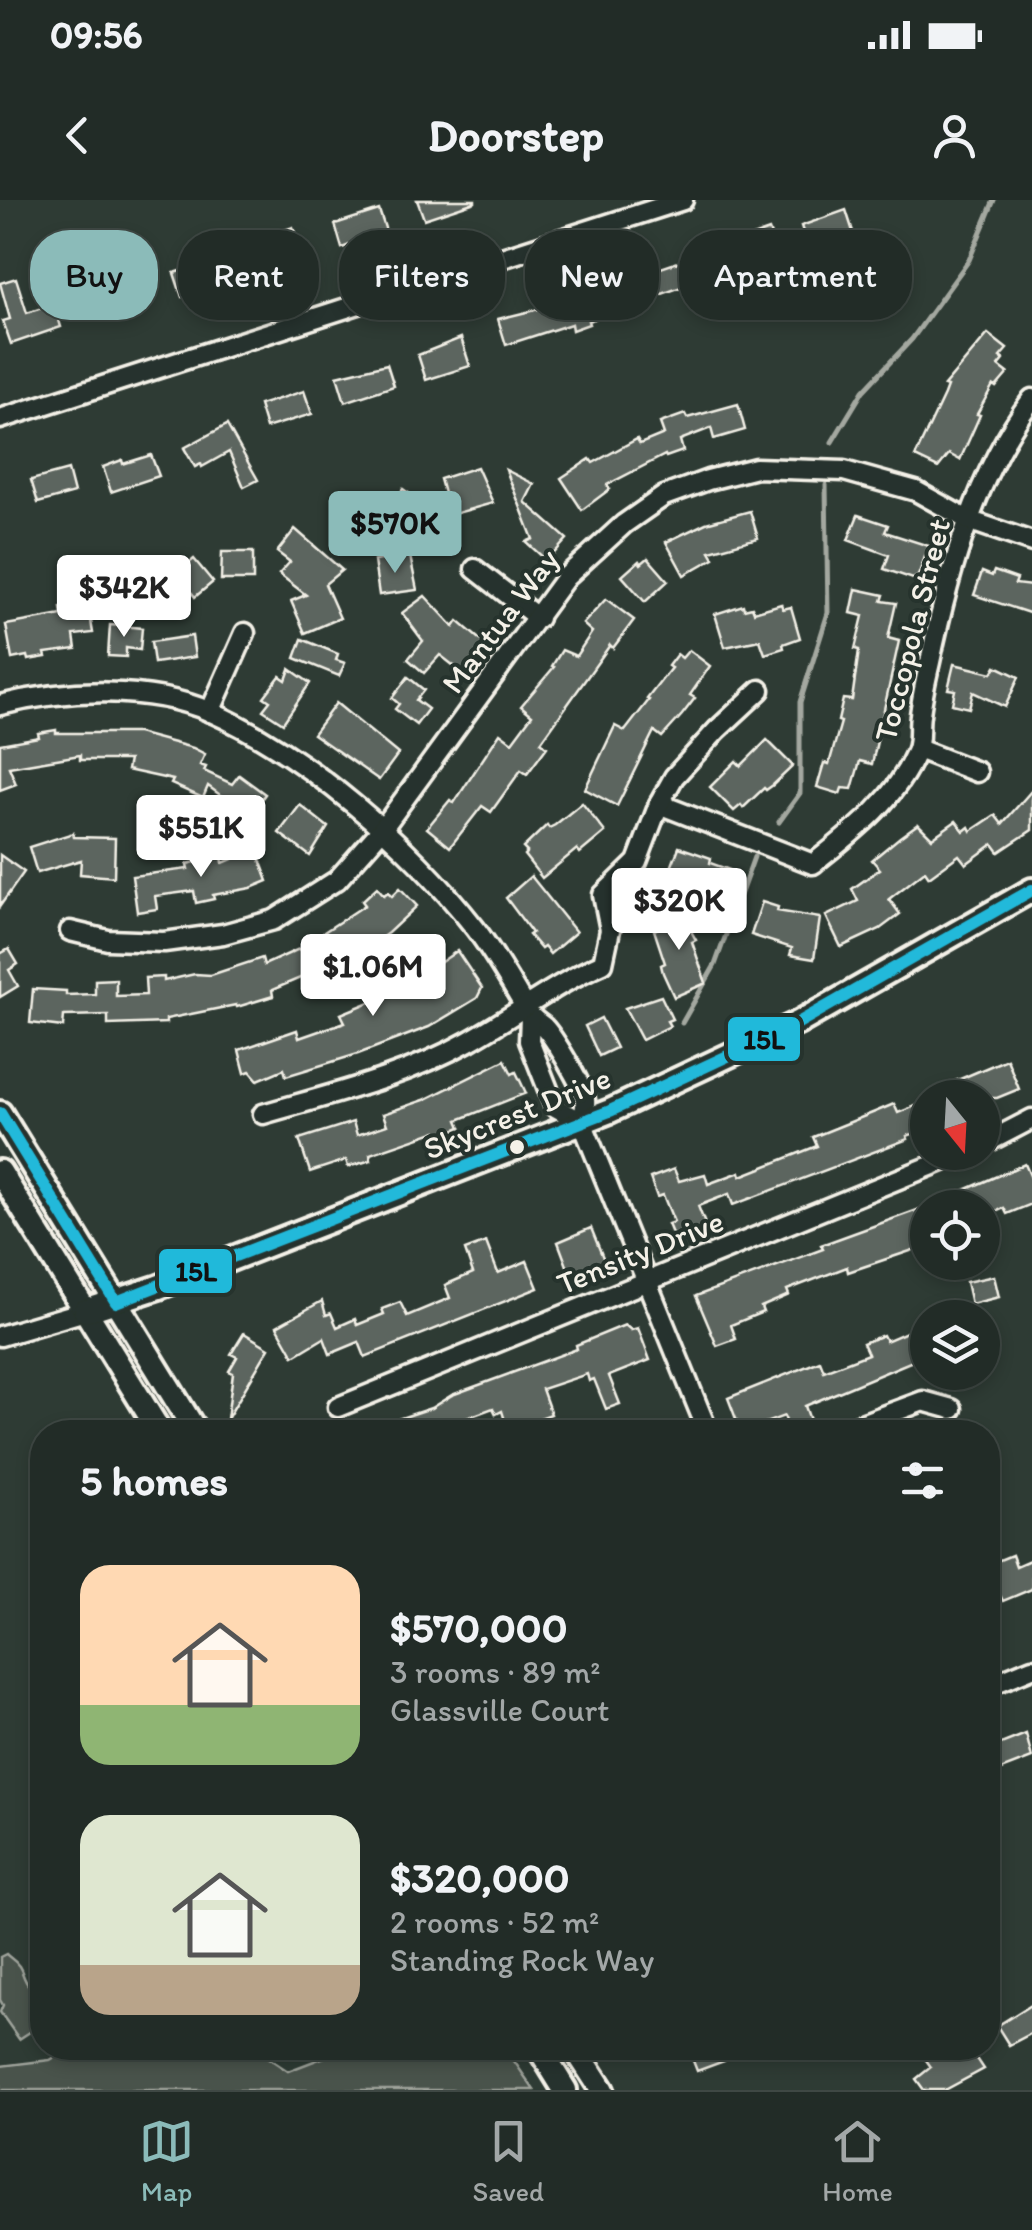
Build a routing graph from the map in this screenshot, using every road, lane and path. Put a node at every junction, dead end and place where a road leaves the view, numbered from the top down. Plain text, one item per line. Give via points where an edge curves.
1 (682, 200) edge
2 (1032, 400) edge
3 (0, 419) edge
4 (968, 520) junction
5 (1032, 542) edge
6 (474, 569) dead end
7 (538, 618) junction
8 (245, 632) dead end
9 (760, 690) dead end
10 (0, 705) edge
11 (210, 712) junction
12 (918, 749) junction
13 (977, 772) dead end
14 (659, 804) junction
15 (382, 828) junction
16 (1032, 890) edge
17 (70, 932) dead end
18 (527, 1011) junction
19 (0, 1113) edge
20 (263, 1114) dead end
21 (1032, 1119) edge
22 (582, 1122) junction
23 (1000, 1136) edge
24 (920, 1170) edge
25 (0, 1172) edge
26 (646, 1281) junction
27 (116, 1302) junction
28 (85, 1311) junction
29 (0, 1336) edge
30 (338, 1407) dead end
31 (952, 1409) dead end
32 (153, 1420) edge
33 (189, 1420) edge
34 (703, 1420) edge
35 (872, 1420) edge
36 (1032, 1668) edge
37 (1000, 1681) edge
38 (546, 2060) edge
39 (583, 2060) edge
40 (565, 2090) edge
41 (602, 2090) edge

1 - 3 street
2 - 4 street, Toccopola Street via 1014,422
4 - 5 street, Mantua Way
4 - 7 street, Mantua Way via 916,492 844,471 756,468 664,496 566,578
4 - 12 street, Toccopola Street via 930,662
6 - 7 street
7 - 15 street, Mantua Way
8 - 11 street
9 - 14 street via 674,777
10 - 11 street via 33,696 138,695
11 - 15 street via 290,757
12 - 13 street
12 - 14 street, Toccopola Street via 878,811 814,864
14 - 18 street via 637,862 603,895 610,930 603,963
15 - 17 street, Mantua Way via 337,880 274,920 164,942
15 - 18 street via 476,929
16 - 22 main road, Skycrest Drive via 798,1023
18 - 20 street via 384,1078
18 - 22 street via 547,1029 586,1097
18 - 22 street via 529,1041 555,1107
19 - 27 main road
21 - 23 street
22 - 26 street
22 - 27 main road, Skycrest Drive
24 - 26 street, Tensity Drive
25 - 28 main road
26 - 30 street, Tensity Drive
26 - 34 street
27 - 28 main road, Skycrest Drive
27 - 33 main road
28 - 29 street, Skycrest Drive
28 - 32 main road
31 - 35 street via 923,1401
36 - 37 street
38 - 40 main road
39 - 41 main road

